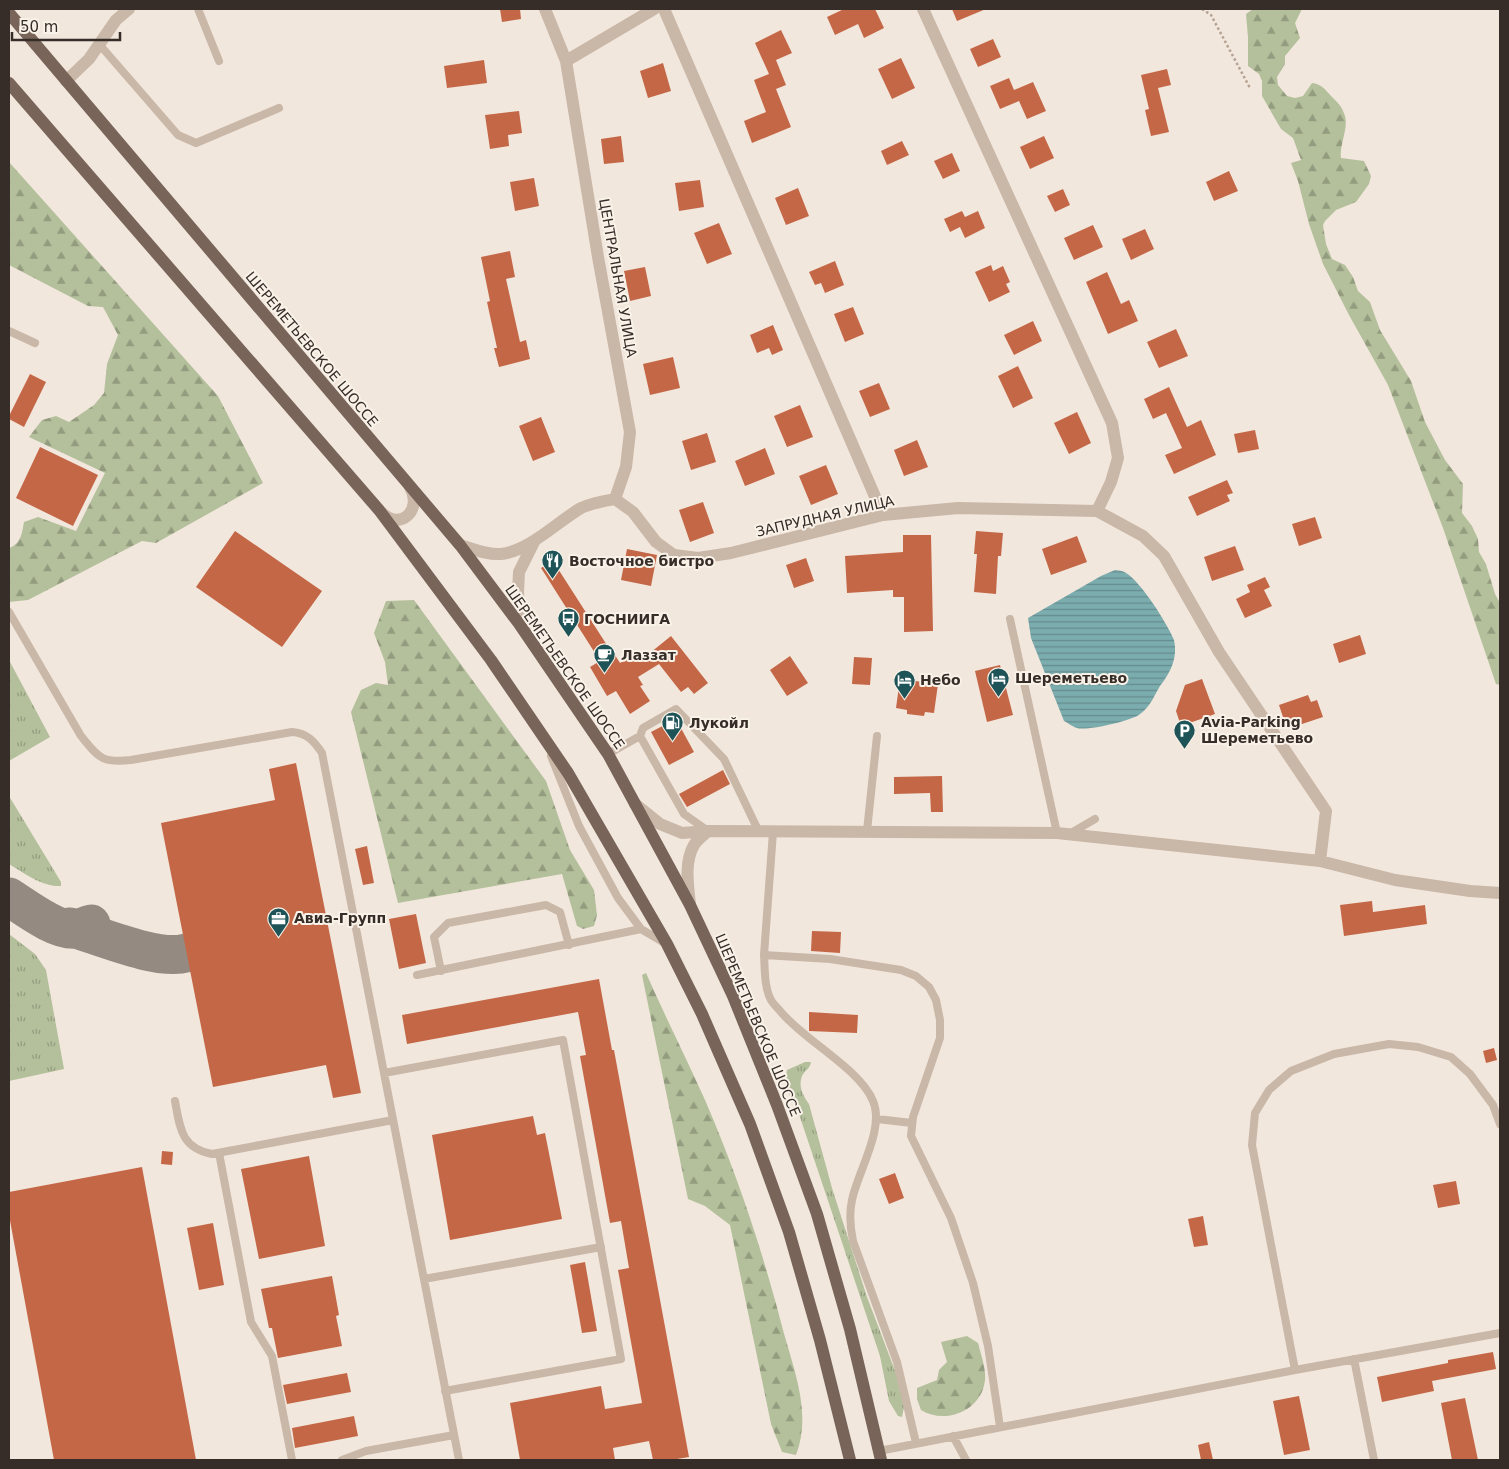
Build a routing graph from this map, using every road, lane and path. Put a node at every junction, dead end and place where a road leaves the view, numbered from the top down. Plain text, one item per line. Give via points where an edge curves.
1 (127, 9) edge
2 (198, 9) edge
3 (545, 9) edge
4 (654, 9) edge
5 (664, 9) edge
6 (923, 9) edge
7 (1202, 9) edge
8 (9, 13) edge
9 (99, 44) junction
10 (219, 60) dead end
11 (566, 61) junction
12 (66, 81) junction
13 (9, 83) edge
14 (1250, 88) dead end
15 (279, 108) dead end
16 (9, 331) edge
17 (35, 343) dead end
18 (410, 487) junction
19 (615, 499) junction
20 (379, 510) junction
21 (1097, 511) junction
22 (883, 515) junction
23 (535, 540) junction
24 (460, 545) junction
25 (9, 612) edge
26 (1010, 619) dead end
27 (520, 625) junction
28 (640, 736) junction
29 (876, 736) dead end
30 (544, 738) junction
31 (608, 754) junction
32 (635, 804) junction
33 (1096, 819) dead end
34 (708, 831) junction
35 (867, 831) junction
36 (758, 832) junction
37 (773, 832) junction
38 (1063, 834) junction
39 (1320, 861) junction
40 (1500, 893) edge
41 (690, 905) junction
42 (641, 929) junction
43 (667, 944) junction
44 (569, 945) junction
45 (764, 955) junction
46 (441, 971) junction
47 (417, 975) dead end
48 (384, 1073) junction
49 (175, 1101) dead end
50 (393, 1120) junction
51 (877, 1120) junction
52 (912, 1123) junction
53 (1500, 1124) edge
54 (220, 1152) junction
55 (601, 1247) junction
56 (424, 1279) junction
57 (1500, 1333) edge
58 (1354, 1359) junction
59 (1295, 1370) junction
60 (446, 1391) junction
61 (1000, 1427) junction
62 (454, 1434) junction
63 (953, 1436) junction
64 (916, 1443) junction
65 (880, 1456) edge
66 (292, 1460) edge
67 (342, 1460) edge
68 (459, 1460) edge
69 (849, 1460) edge
70 (966, 1460) edge
71 (1374, 1460) edge

1 - 9 street
2 - 10 lane
3 - 11 street, ЦЕНТРАЛЬНАЯ УЛИЦА
4 - 11 street
5 - 22 street
6 - 21 street via 1112,423 1118,458
7 - 14 path via 1211,15
8 - 12 main road, ШЕРЕМЕТЬЕВСКОЕ ШОССЕ
9 - 12 street via 89,59
9 - 15 lane via 178,135 196,143
11 - 19 street, ЦЕНТРАЛЬНАЯ УЛИЦА via 630,432 626,467
12 - 18 main road, ШЕРЕМЕТЬЕВСКОЕ ШОССЕ
13 - 20 main road
16 - 17 lane
18 - 20 street via 415,495 415,505 404,519 386,517
18 - 24 main road, ШЕРЕМЕТЬЕВСКОЕ ШОССЕ
19 - 22 street, ЗАПРУДНАЯ УЛИЦА via 633,512 656,542 674,555 698,558 732,553
19 - 23 street via 583,507
20 - 30 main road via 491,660
21 - 22 street, ЗАПРУДНАЯ УЛИЦА via 958,508
21 - 39 street via 1143,536 1164,556 1219,652 1326,811
23 - 24 street via 503,554 489,554
23 - 27 street via 519,572
24 - 27 main road, ШЕРЕМЕТЬЕВСКОЕ ШОССЕ
25 - 48 lane via 77,729 94,752 104,759 116,762 131,760 292,732 302,733 315,744 322,753
26 - 38 lane
27 - 31 main road, ШЕРЕМЕТЬЕВСКОЕ ШОССЕ
28 - 31 lane
28 - 34 lane via 684,814
28 - 36 lane via 643,728 676,708 724,759
29 - 35 lane
30 - 42 lane via 579,826 618,898
30 - 43 main road via 607,838
31 - 32 main road, ШЕРЕМЕТЬЕВСКОЕ ШОССЕ
32 - 34 street via 660,824 682,833
32 - 41 main road, ШЕРЕМЕТЬЕВСКОЕ ШОССЕ
33 - 38 lane
34 - 36 street
34 - 41 street via 694,846 689,861
35 - 37 street
35 - 38 street
36 - 37 street
37 - 45 lane
38 - 39 street
39 - 40 street via 1395,880
41 - 65 main road, ШЕРЕМЕТЬЕВСКОЕ ШОССЕ via 733,996 817,1214 850,1329
42 - 43 lane
42 - 44 lane
43 - 69 main road via 750,1124 789,1232
44 - 46 lane
44 - 46 lane via 560,912 546,905 448,923 434,938
45 - 51 lane via 771,1000 791,1025 860,1080 873,1101
45 - 52 lane via 830,959 901,970 916,976 928,987 936,1000 940,1038
46 - 47 lane
48 - 50 lane
48 - 55 lane via 563,1040
49 - 54 lane via 186,1141 204,1152
50 - 54 lane
50 - 56 lane
51 - 52 lane
51 - 64 lane via 852,1201 850,1223 853,1241 896,1362
52 - 61 lane via 911,1136 951,1218 973,1283 988,1346
53 - 59 lane via 1493,1105 1470,1074 1451,1057 1418,1047 1389,1044 1334,1054 1291,1071 1269,1090 1254,1113 1252,1145
54 - 66 lane via 251,1322 272,1356
55 - 56 lane
55 - 60 lane via 621,1359
56 - 60 lane
57 - 58 lane
58 - 59 lane
58 - 71 lane
59 - 61 lane
60 - 62 lane
61 - 63 lane
62 - 67 lane via 366,1451
62 - 68 lane
63 - 64 lane
63 - 70 lane
64 - 65 lane

